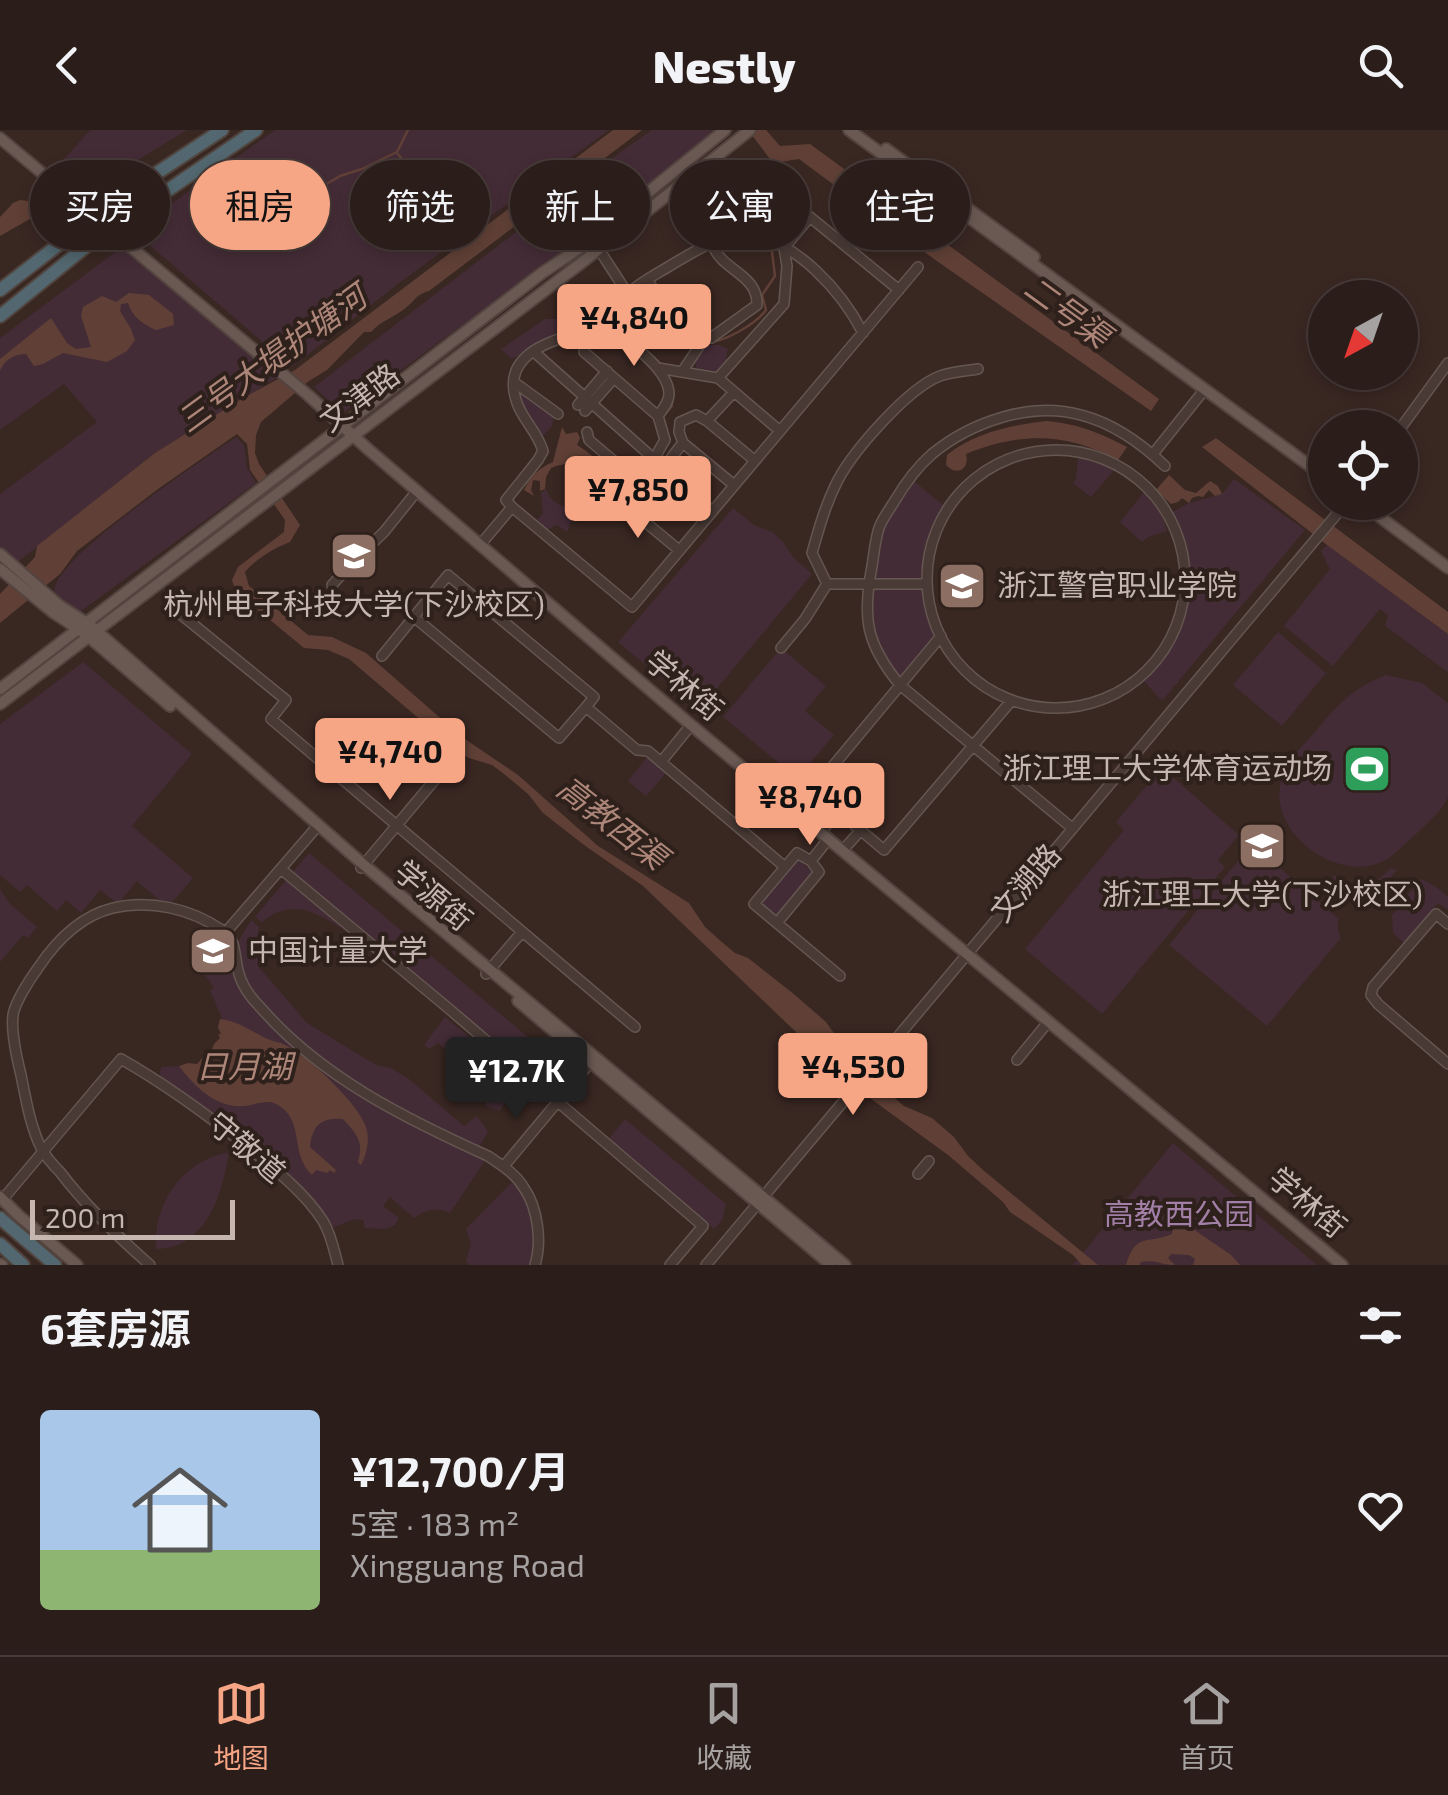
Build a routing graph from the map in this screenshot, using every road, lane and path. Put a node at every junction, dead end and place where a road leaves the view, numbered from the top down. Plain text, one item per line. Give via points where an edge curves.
1 (222, 130) edge
2 (256, 130) edge
3 (725, 130) edge
4 (849, 130) edge
5 (860, 130) edge
6 (748, 131) edge
7 (0, 138) edge
8 (170, 164) edge
9 (650, 207) edge
10 (810, 217) edge
11 (47, 250) edge
12 (52, 250) edge
13 (595, 250) edge
14 (599, 250) edge
15 (700, 250) edge
16 (714, 250) edge
17 (781, 250) edge
18 (785, 250) edge
19 (918, 267) dead end
20 (647, 280) junction
21 (0, 281) edge
22 (0, 290) edge
23 (898, 290) junction
24 (622, 300) junction
25 (0, 313) edge
26 (610, 326) junction
27 (746, 326) junction
28 (863, 333) junction
29 (704, 338) junction
30 (533, 352) junction
31 (584, 352) dead end
32 (1448, 363) edge
33 (663, 368) junction
34 (978, 369) dead end
35 (682, 372) junction
36 (611, 374) junction
37 (718, 378) junction
38 (514, 382) junction
39 (1205, 389) junction
40 (734, 392) junction
41 (585, 404) junction
42 (1414, 410) edge
43 (558, 414) dead end
44 (658, 416) junction
45 (707, 421) junction
46 (343, 426) junction
47 (780, 431) junction
48 (587, 432) dead end
49 (353, 436) junction
50 (683, 443) junction
51 (1153, 454) junction
52 (754, 460) junction
53 (1308, 460) edge
54 (1308, 461) edge
55 (658, 465) junction
56 (1165, 466) dead end
57 (734, 485) junction
58 (417, 491) junction
59 (588, 491) dead end
60 (622, 502) junction
61 (512, 506) junction
62 (712, 512) junction
63 (1333, 520) edge
64 (1386, 520) edge
65 (1392, 520) edge
66 (480, 545) junction
67 (679, 550) junction
68 (3, 564) edge
69 (1448, 564) edge
70 (827, 584) junction
71 (869, 584) junction
72 (926, 584) junction
73 (332, 585) dead end
74 (178, 612) dead end
75 (414, 617) junction
76 (82, 626) junction
77 (92, 634) junction
78 (941, 636) junction
79 (781, 648) dead end
80 (382, 656) dead end
81 (900, 685) junction
82 (0, 689) edge
83 (1012, 700) junction
84 (0, 704) edge
85 (586, 707) junction
86 (691, 725) junction
87 (973, 746) junction
88 (661, 762) junction
89 (448, 764) dead end
90 (838, 811) junction
91 (397, 825) junction
92 (315, 828) junction
93 (1072, 828) junction
94 (861, 830) junction
95 (825, 835) junction
96 (843, 850) junction
97 (811, 861) junction
98 (362, 866) junction
99 (785, 866) junction
100 (281, 869) junction
101 (777, 923) junction
102 (1448, 924) edge
103 (226, 932) junction
104 (522, 932) junction
105 (967, 953) junction
106 (488, 972) junction
107 (840, 976) dead end
108 (1049, 1021) junction
109 (635, 1027) dead end
110 (1017, 1060) dead end
111 (590, 1063) junction
112 (1448, 1064) edge
113 (557, 1102) junction
114 (43, 1152) junction
115 (929, 1161) dead end
116 (504, 1166) junction
117 (918, 1174) dead end
118 (1, 1198) edge
119 (760, 1200) junction
120 (0, 1218) edge
121 (0, 1244) edge
122 (23, 1265) edge
123 (55, 1265) edge
124 (76, 1265) edge
125 (150, 1265) edge
126 (338, 1265) edge
127 (535, 1265) edge
128 (670, 1265) edge
129 (706, 1265) edge
130 (831, 1265) edge
131 (845, 1265) edge
132 (1342, 1265) edge

1 - 8 highway, bridge
2 - 25 highway, bridge
3 - 46 main road, 文津路
4 - 39 main road
5 - 53 main road
6 - 9 main road, 文津路
7 - 46 main road, 学林街
10 - 23 street
11 - 21 highway
12 - 22 highway
13 - 49 main road, 文津路
14 - 24 street via 624,288
15 - 20 street
16 - 27 street via 758,295
17 - 27 street via 787,266 784,304
18 - 28 street via 834,289
19 - 23 street
20 - 24 street
20 - 29 street
23 - 28 street
24 - 26 street
26 - 30 street via 557,338
26 - 33 street
27 - 29 street
27 - 37 street
28 - 47 street
29 - 35 street
30 - 38 street
30 - 41 street
31 - 36 street
32 - 42 street
33 - 35 street
33 - 44 street via 669,394
34 - 70 street via 939,376 906,397 839,477 812,553
35 - 37 street
36 - 41 street
36 - 44 street
37 - 40 street
38 - 43 street
38 - 61 street via 517,405 543,451 506,500
39 - 51 street
39 - 54 main road
40 - 45 street
40 - 47 street
41 - 55 street
44 - 55 street via 665,440
45 - 50 street via 696,415 680,422
45 - 52 street
46 - 49 main road, 学林街
46 - 76 main road, 文津路
47 - 52 street
48 - 55 street via 634,478
49 - 58 main road, 学林街
49 - 77 main road, 文津路
50 - 55 street
50 - 57 street
51 - 56 street
51 - 71 street via 1081,414 1043,410 961,434 903,486 879,527
52 - 57 street
55 - 60 street via 652,486
55 - 62 street
57 - 62 street
58 - 66 main road, 学林街
58 - 73 street
59 - 60 street
60 - 67 street
61 - 66 street
61 - 67 street via 632,606
62 - 67 street
63 - 93 street, 文溯路
64 - 69 main road
65 - 69 main road
66 - 86 main road, 学林街
68 - 76 main road, 学源街
68 - 76 main road, 学源街 via 54,614
70 - 71 street
70 - 79 street
71 - 72 street
71 - 81 street via 872,643
72 - 78 street
72 - 83 street via 930,548 965,486 1028,452 1100,458 1145,485 1168,514 1182,547 1186,583 1180,618 1164,651 1141,678 1110,698 1076,708
74 - 91 street via 286,700 271,720
75 - 80 street
75 - 85 street via 560,738
75 - 85 street via 448,576 594,697
76 - 77 main road, 学源街
76 - 82 main road, 文津路
77 - 84 main road, 文津路
77 - 92 main road, 学源街
77 - 98 main road, 学源街
78 - 81 street
78 - 83 street via 974,679
81 - 87 street
81 - 90 street via 812,790
83 - 87 street
85 - 88 street
86 - 88 street
86 - 95 main road, 学林街
87 - 93 street
87 - 94 street via 884,850
88 - 99 street
89 - 91 street
90 - 94 street
90 - 95 street
91 - 98 street
91 - 104 street
92 - 98 main road, 学源街
92 - 100 street
93 - 105 street, 文溯路
94 - 96 street
95 - 96 main road, 学林街
95 - 97 street
96 - 105 main road, 学林街
97 - 99 street via 797,853
97 - 101 street via 818,872
98 - 106 main road, 学源街
99 - 101 street via 754,904
100 - 103 street
100 - 113 street
101 - 107 street
102 - 112 street via 1436,914 1370,995
103 - 114 street via 174,907 141,904 90,916 47,955 13,1014 30,1120
103 - 116 street via 247,992 300,1047 372,1098
104 - 106 street
104 - 109 street
105 - 108 main road, 学林街
105 - 119 street, 文溯路
106 - 111 main road, 学源街
106 - 119 main road, 学源街
108 - 110 street
108 - 132 main road, 学林街
111 - 113 street
111 - 119 main road, 学源街
113 - 116 street
113 - 128 street via 703,1226
114 - 118 street
114 - 125 street
114 - 126 street, 守敬道 via 121,1059 218,1123 297,1190 323,1222
115 - 117 street
116 - 127 street via 533,1208
118 - 124 main road
119 - 129 street, 文溯路
119 - 130 main road, 学源街
119 - 131 main road, 学源街
120 - 123 highway
121 - 122 highway

